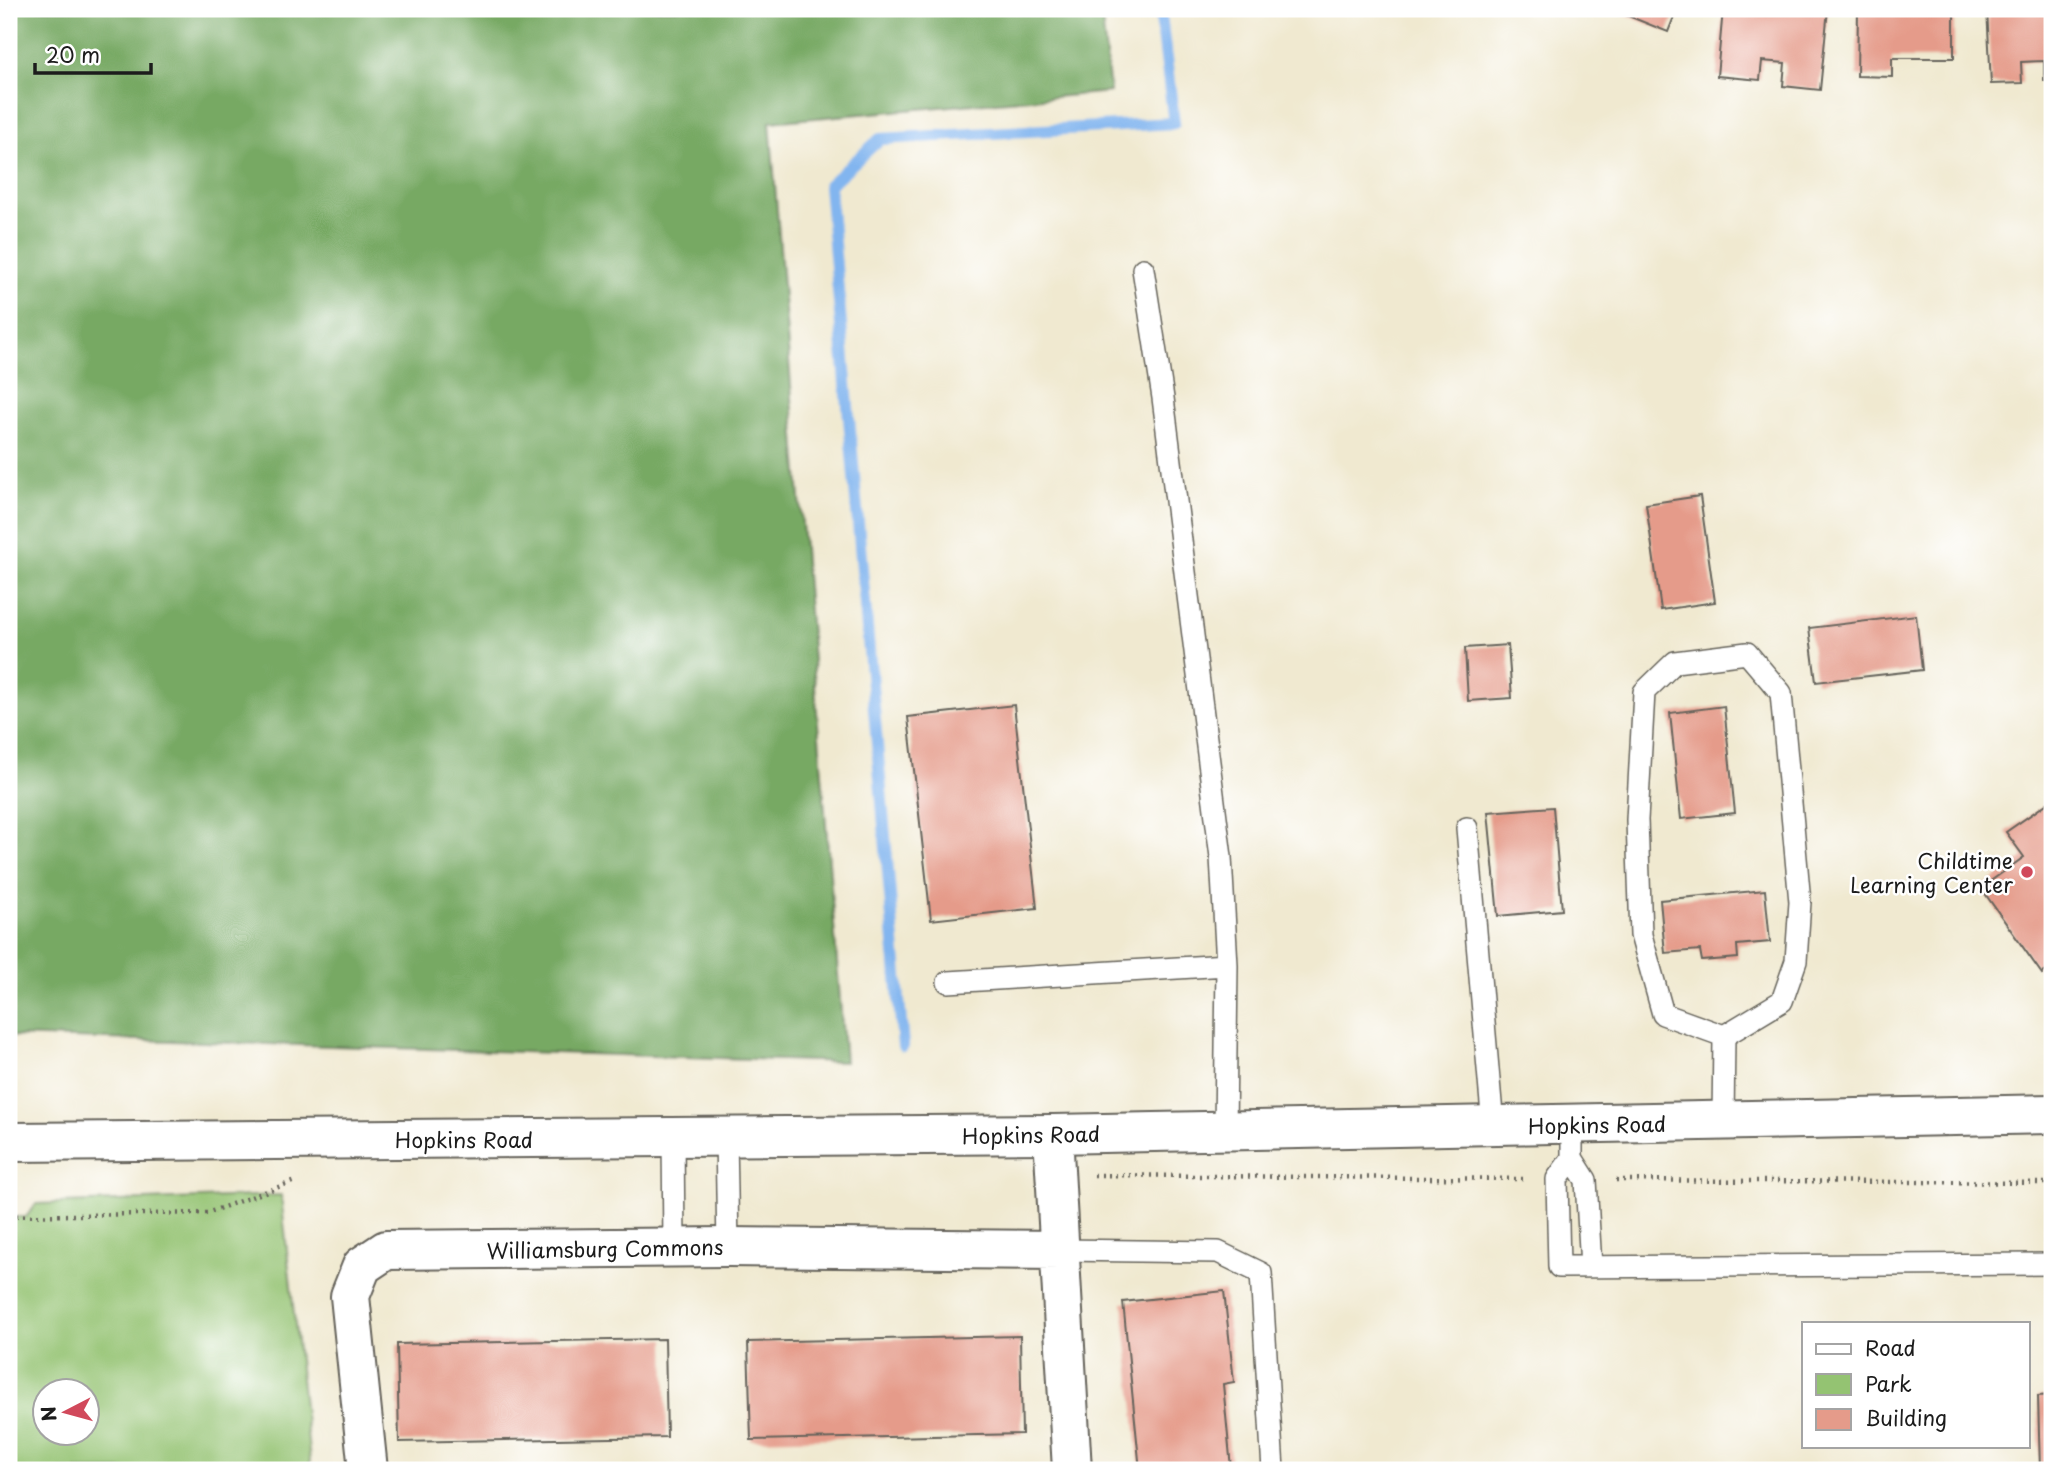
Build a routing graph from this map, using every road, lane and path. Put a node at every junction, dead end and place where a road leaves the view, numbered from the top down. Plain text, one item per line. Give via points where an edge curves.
1 (1143, 269) dead end
2 (1467, 828) dead end
3 (1227, 965) junction
4 (948, 982) dead end
5 (1724, 1036) junction
6 (2052, 1114) edge
7 (1723, 1121) junction
8 (1493, 1126) junction
9 (1226, 1131) junction
10 (1053, 1134) junction
11 (673, 1137) junction
12 (726, 1137) junction
13 (1572, 1141) junction
14 (9, 1142) edge
15 (674, 1247) junction
16 (728, 1247) junction
17 (1059, 1250) junction
18 (2052, 1264) edge
19 (1591, 1267) junction
20 (368, 1470) edge
21 (374, 1470) edge
22 (1072, 1470) edge
23 (1273, 1470) edge

1 - 3 lane via 1221,857
2 - 8 lane
3 - 4 lane
3 - 9 lane
5 - 5 lane via 1782,1002 1796,961 1800,902 1781,693 1747,653 1675,662 1644,692 1637,820 1641,935 1663,1014
5 - 7 lane
6 - 7 street, Hopkins Road
7 - 13 street, Hopkins Road
8 - 9 street, Hopkins Road
8 - 13 street, Hopkins Road
9 - 10 street, Hopkins Road
10 - 12 street, Hopkins Road
10 - 17 street
11 - 12 street, Hopkins Road
11 - 14 street, Hopkins Road
11 - 15 lane
12 - 16 lane
13 - 19 lane via 1586,1180
13 - 19 lane via 1557,1180 1559,1267
15 - 16 street, Williamsburg Commons
15 - 20 street, Williamsburg Commons via 386,1250 362,1266 350,1296
16 - 17 street, Williamsburg Commons
17 - 22 street
17 - 23 lane via 1218,1252 1261,1273
18 - 19 lane
20 - 21 lane

